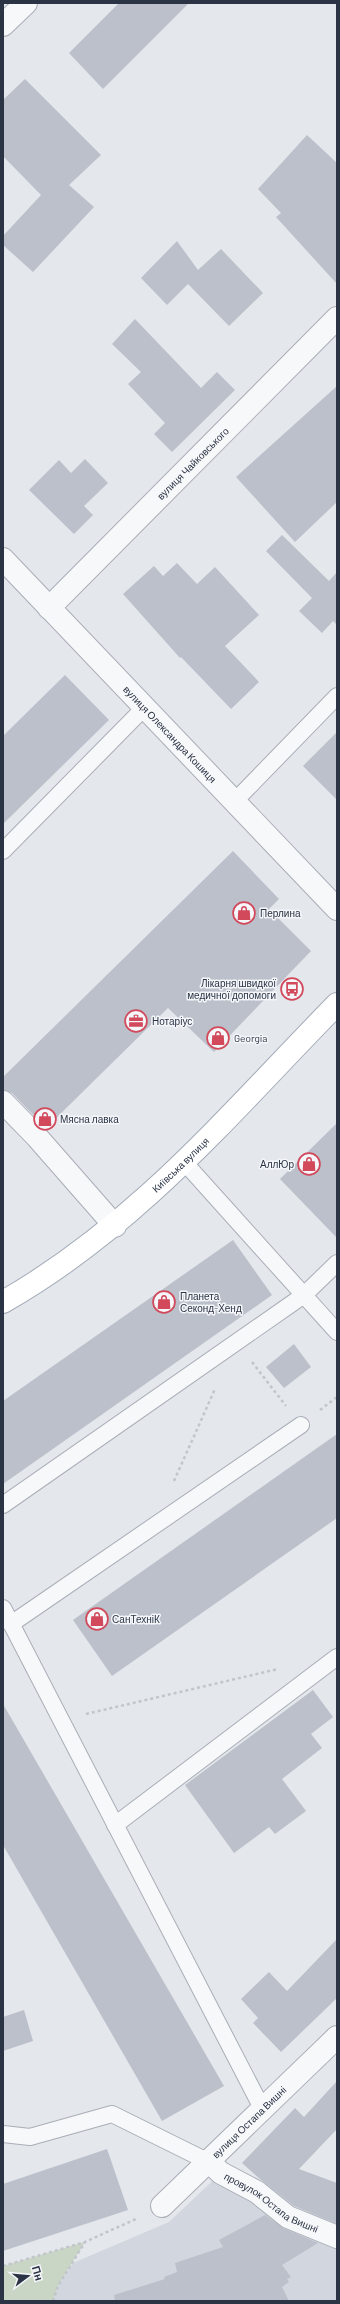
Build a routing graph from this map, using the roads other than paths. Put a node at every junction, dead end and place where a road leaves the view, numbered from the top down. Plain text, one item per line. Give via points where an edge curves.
1 (26, 3) edge
2 (3, 25) edge
3 (337, 318) edge
4 (3, 559) edge
5 (49, 608) junction
6 (337, 696) edge
7 (144, 708) junction
8 (234, 802) junction
9 (3, 851) edge
10 (337, 909) edge
11 (337, 1004) edge
12 (3, 1102) edge
13 (184, 1163) junction
14 (115, 1226) junction
15 (337, 1263) edge
16 (304, 1295) junction
17 (3, 1302) edge
18 (337, 1332) edge
19 (301, 1425) road end
20 (3, 1505) edge
21 (6, 1615) edge
22 (337, 1656) edge
23 (115, 1825) junction
24 (337, 2037) edge
25 (263, 2110) junction
26 (3, 2134) edge
27 (209, 2162) junction
28 (162, 2206) road end
29 (337, 2236) edge

1 - 2 street
3 - 5 street, вулиця Чайковського
4 - 5 street, вулиця Олександра Кошиця
5 - 7 street, вулиця Олександра Кошиця
6 - 8 lane
7 - 8 street, вулиця Олександра Кошиця
7 - 9 lane
8 - 10 street, вулиця Олександра Кошиця
11 - 13 main road, Київська вулиця
12 - 14 street
13 - 14 main road, Київська вулиця
13 - 16 lane
14 - 17 main road, Київська вулиця via 45,1278
15 - 16 lane
16 - 18 lane
16 - 20 lane
19 - 21 lane
21 - 23 lane
22 - 23 lane
23 - 25 lane
24 - 25 street, вулиця Остапа Вишні
25 - 27 street, вулиця Остапа Вишні
26 - 27 lane via 30,2136 112,2114
27 - 28 street, вулиця Остапа Вишні
27 - 29 street, провулок Остапа Вишні via 221,2173 257,2192 288,2217

